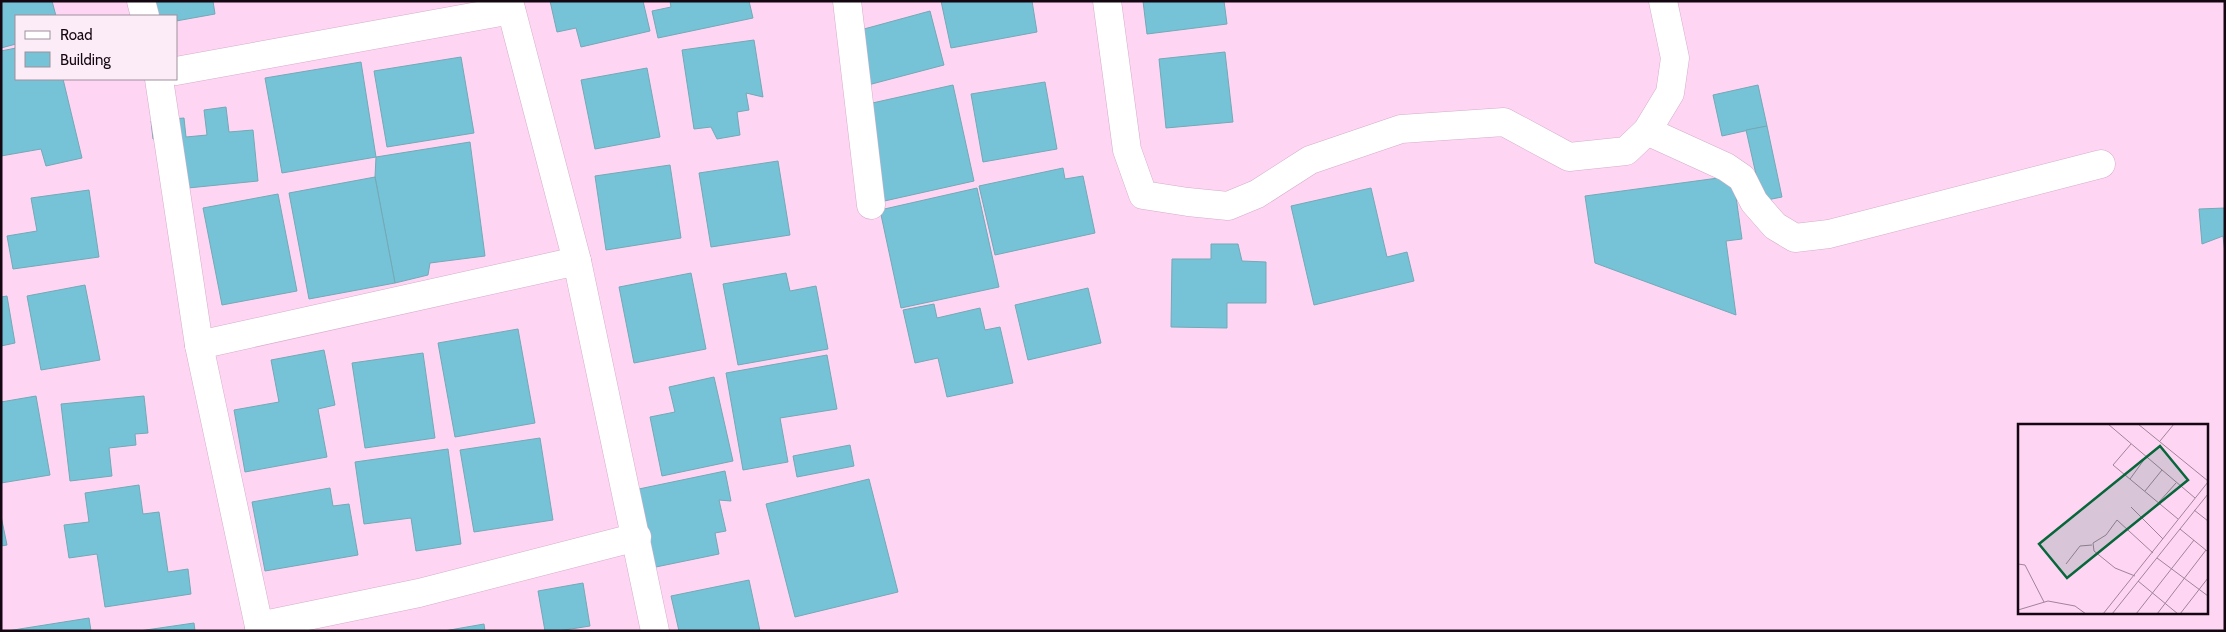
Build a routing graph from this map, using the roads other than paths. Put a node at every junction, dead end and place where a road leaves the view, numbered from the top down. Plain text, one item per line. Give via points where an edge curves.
1 (141, 1) edge
2 (847, 1) edge
3 (1107, 1) edge
4 (1663, 1) edge
5 (510, 6) edge
6 (145, 15) edge
7 (178, 71) edge
8 (159, 80) edge
9 (1647, 131) junction
10 (2101, 164) dead end
11 (871, 205) dead end
12 (577, 261) junction
13 (199, 346) junction
14 (636, 537) junction
15 (260, 628) edge
16 (655, 631) edge

1 - 6 street
2 - 11 street
3 - 9 street via 1127,150 1143,195 1228,206 1257,194 1310,160 1401,129 1504,122 1569,157 1626,151
4 - 9 street via 1675,58 1670,93
5 - 7 street
5 - 12 street
8 - 13 street
9 - 10 street via 1726,167 1742,178 1754,202 1775,226 1795,238 1830,234
12 - 13 street
12 - 14 street
13 - 15 street
14 - 15 street via 419,593
14 - 16 street

